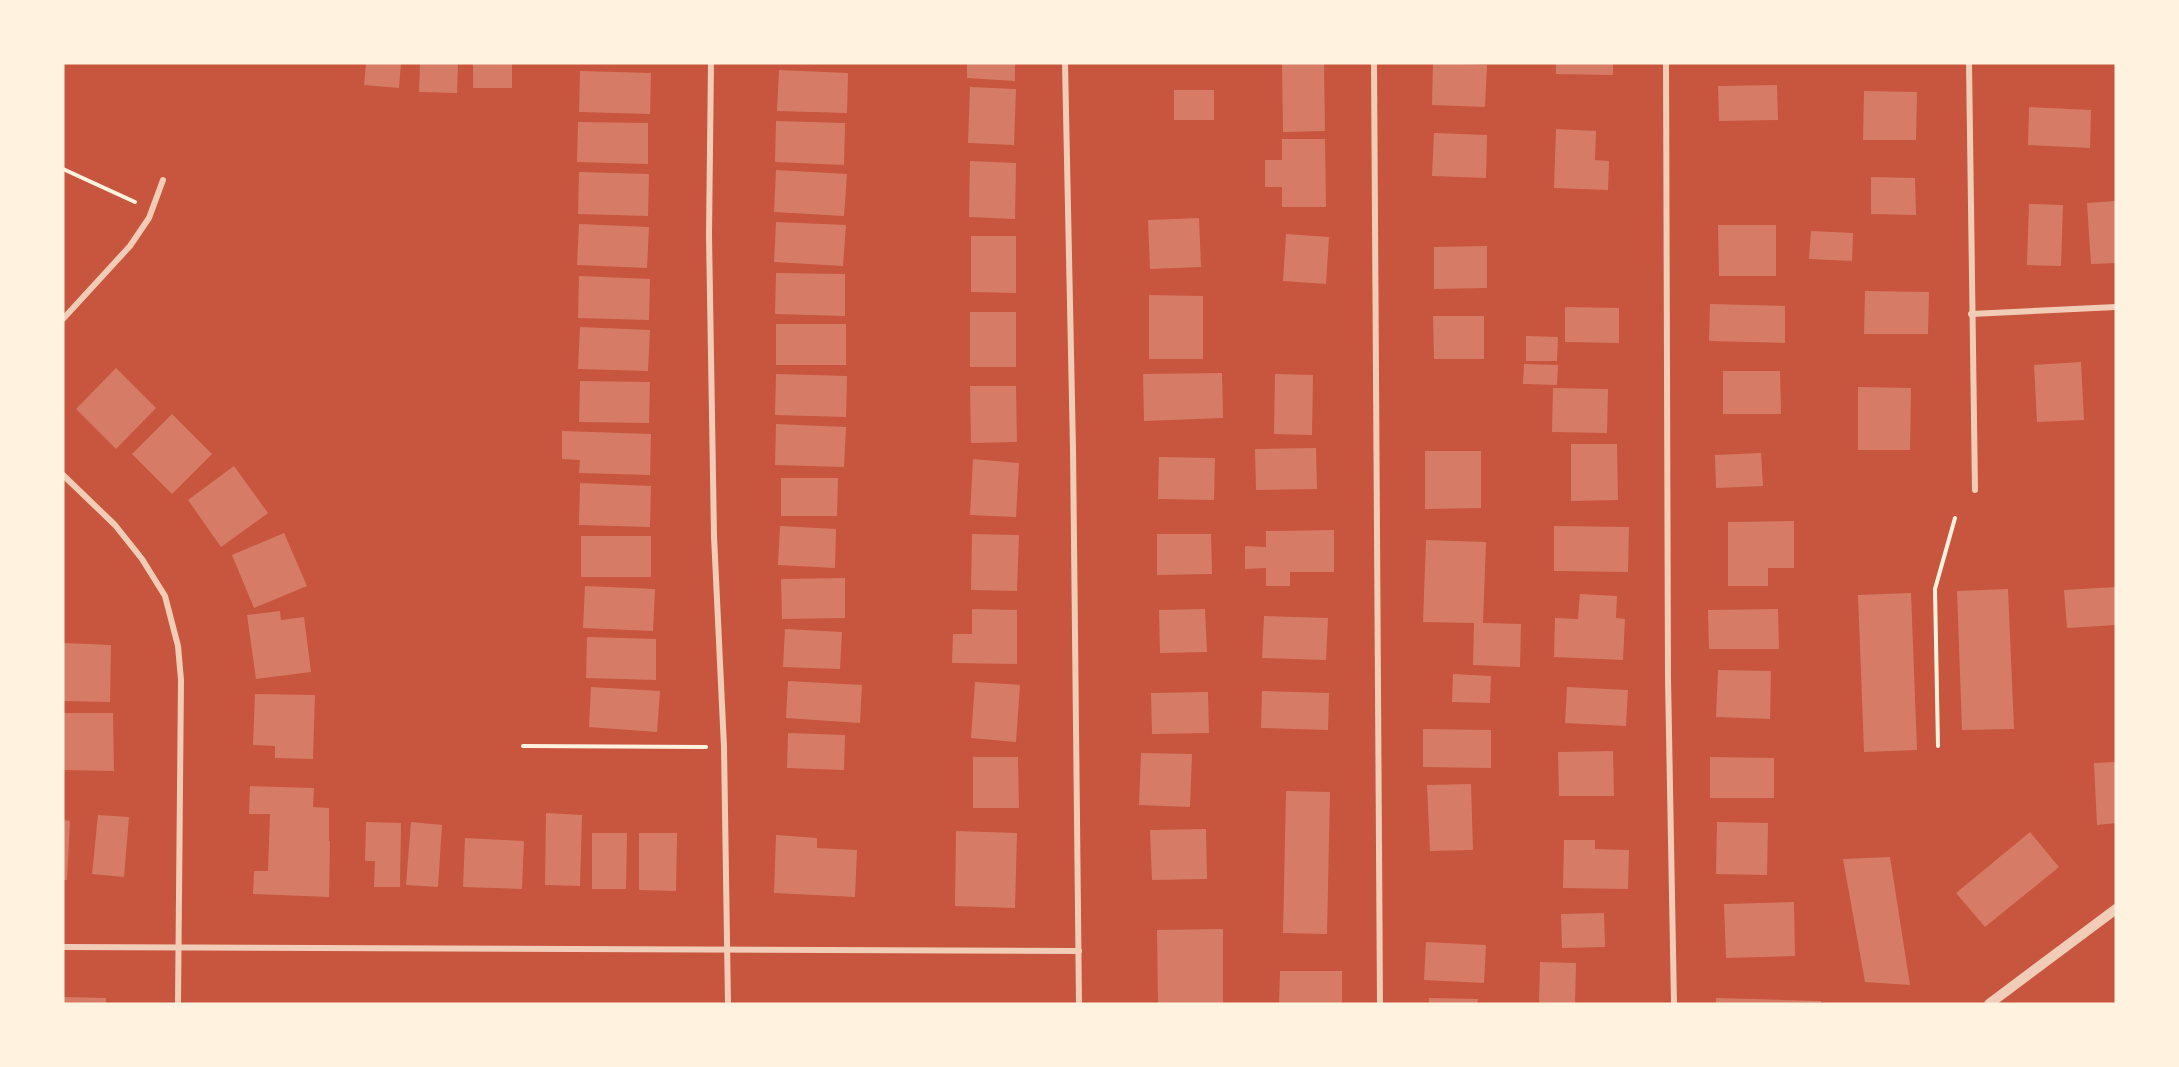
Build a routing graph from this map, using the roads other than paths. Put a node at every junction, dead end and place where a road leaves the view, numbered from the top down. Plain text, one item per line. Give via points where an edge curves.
1 (711, 63) edge
2 (1065, 63) edge
3 (1374, 63) edge
4 (1666, 63) edge
5 (1969, 63) edge
6 (164, 180) dead end
7 (2116, 307) edge
8 (1971, 315) junction
9 (63, 319) edge
10 (63, 475) edge
11 (1975, 490) dead end
12 (2116, 909) edge
13 (63, 947) edge
14 (178, 948) junction
15 (728, 950) junction
16 (1079, 951) junction
17 (1993, 1003) edge
18 (178, 1004) edge
19 (728, 1004) edge
20 (1079, 1004) edge
21 (1380, 1004) edge
22 (1674, 1004) edge

1 - 15 street via 709,235 714,536
2 - 16 street
3 - 21 street
4 - 22 street via 1668,679
5 - 8 street
6 - 9 street via 149,218 130,246
7 - 8 street
8 - 11 street
10 - 14 street via 115,525 165,596 177,646 180,680
12 - 17 street
13 - 14 street
14 - 15 street
14 - 18 street
15 - 16 street
15 - 19 street
16 - 20 street

